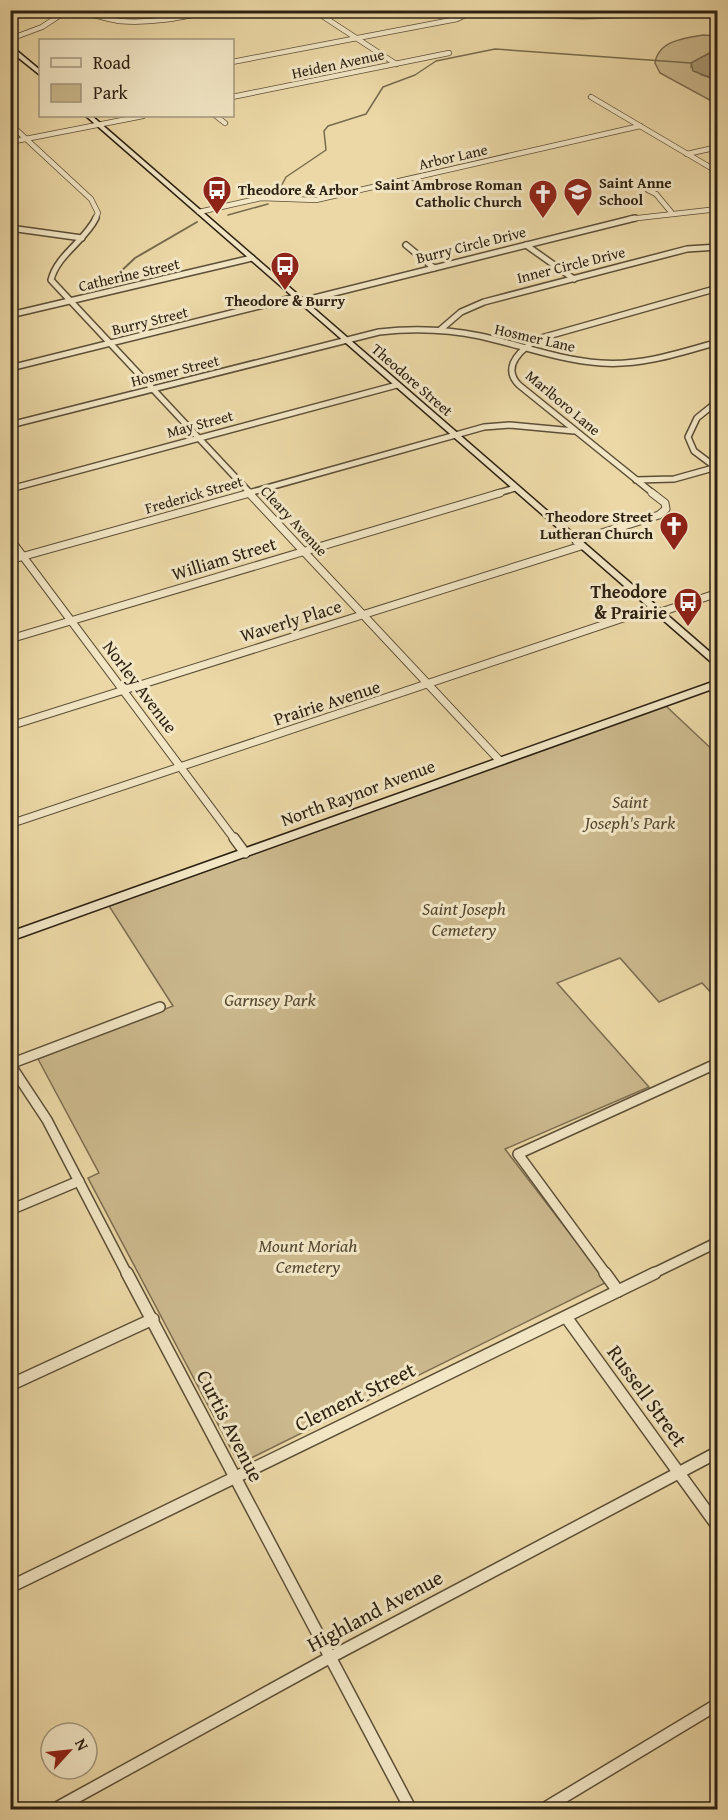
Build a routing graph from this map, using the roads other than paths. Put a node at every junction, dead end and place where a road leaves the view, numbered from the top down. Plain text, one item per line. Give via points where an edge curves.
1 (68, 10) edge
2 (74, 10) edge
3 (216, 10) edge
4 (465, 15) dead end
5 (324, 17) dead end
6 (356, 38) junction
7 (10, 39) edge
8 (10, 47) edge
9 (449, 53) dead end
10 (234, 62) edge
11 (396, 64) junction
12 (39, 72) edge
13 (591, 97) dead end
14 (234, 98) edge
15 (90, 117) edge
16 (138, 117) edge
17 (217, 117) edge
18 (225, 123) dead end
19 (10, 124) edge
20 (99, 124) junction
21 (640, 126) junction
22 (26, 139) junction
23 (10, 142) edge
24 (717, 147) edge
25 (687, 154) junction
26 (717, 172) edge
27 (648, 190) dead end
28 (717, 209) edge
29 (199, 212) junction
30 (671, 212) junction
31 (10, 228) edge
32 (82, 238) junction
33 (406, 245) dead end
34 (526, 245) junction
35 (717, 247) edge
36 (252, 258) junction
37 (434, 268) junction
38 (574, 279) junction
39 (717, 288) edge
40 (299, 299) junction
41 (68, 302) junction
42 (10, 315) edge
43 (440, 330) junction
44 (345, 340) junction
45 (717, 342) edge
46 (108, 344) junction
47 (524, 348) junction
48 (10, 368) edge
49 (397, 385) junction
50 (151, 389) junction
51 (717, 400) edge
52 (10, 425) edge
53 (574, 431) junction
54 (454, 435) junction
55 (198, 438) junction
56 (717, 468) edge
57 (636, 480) junction
58 (515, 488) junction
59 (10, 489) edge
60 (250, 493) junction
61 (666, 509) joint
62 (10, 539) edge
63 (578, 543) junction
64 (304, 551) junction
65 (24, 556) junction
66 (10, 560) edge
67 (717, 593) edge
68 (656, 611) junction
69 (363, 615) junction
70 (72, 621) junction
71 (10, 639) edge
72 (717, 665) edge
73 (717, 683) edge
74 (429, 685) junction
75 (123, 689) junction
76 (10, 726) edge
77 (500, 760) junction
78 (181, 767) junction
79 (10, 824) edge
80 (245, 853) junction
81 (10, 937) edge
82 (160, 1007) dead end
83 (10, 1064) edge
84 (717, 1064) edge
85 (79, 1181) junction
86 (10, 1210) edge
87 (717, 1242) edge
88 (618, 1291) junction
89 (566, 1317) junction
90 (153, 1319) junction
91 (10, 1385) edge
92 (717, 1452) edge
93 (678, 1473) junction
94 (233, 1477) junction
95 (717, 1527) edge
96 (10, 1587) edge
97 (329, 1658) junction
98 (717, 1704) edge
99 (53, 1809) edge
100 (411, 1809) edge
101 (542, 1809) edge

1 - 7 street via 42,27
2 - 3 street via 111,20 146,22
4 - 6 street
5 - 6 street
6 - 10 street
6 - 11 street
8 - 12 main road
9 - 11 street, Heiden Avenue
11 - 14 street, Heiden Avenue
13 - 21 street
15 - 20 main road, Theodore Street
16 - 20 street
17 - 18 street
19 - 22 street
20 - 22 street
20 - 29 main road, Theodore Street
21 - 25 street
21 - 29 street, Arbor Lane via 316,200 261,198
22 - 23 street
22 - 32 street via 96,205 96,222
24 - 25 street
25 - 26 street
27 - 30 street
28 - 30 street, Burry Circle Drive
29 - 36 main road, Theodore Street
30 - 34 street, Burry Circle Drive
31 - 32 street
32 - 41 street, Cleary Avenue via 51,275
33 - 37 street
34 - 37 street, Burry Circle Drive
34 - 38 street
35 - 38 street, Inner Circle Drive via 687,249
36 - 40 main road, Theodore Street
36 - 41 street, Catherine Street
37 - 40 street, Burry Circle Drive
38 - 43 street, Inner Circle Drive via 476,305 453,317
39 - 47 street, Marlboro Lane via 541,338
40 - 44 main road, Theodore Street
40 - 46 street, Burry Street
41 - 42 street, Catherine Street
41 - 46 street, Cleary Avenue
43 - 44 street, Hosmer Lane via 392,330
43 - 47 street, Hosmer Lane
44 - 49 main road, Theodore Street
44 - 50 street, Hosmer Street
45 - 47 street, Hosmer Lane via 628,364 591,363
46 - 48 street, Burry Street
46 - 50 street, Cleary Avenue
47 - 53 street, Marlboro Lane via 515,359 512,378
49 - 54 main road, Theodore Street
49 - 55 street, May Street
50 - 52 street, Hosmer Street
50 - 55 street, Cleary Avenue
51 - 56 street via 696,419 689,434 689,444
53 - 54 street, Frederick Street via 510,425
53 - 57 street, Marlboro Lane
54 - 58 main road, Theodore Street
54 - 60 street, Frederick Street
55 - 59 street, May Street
55 - 60 street, Cleary Avenue
56 - 57 street via 674,479
57 - 61 street, Marlboro Lane via 665,503
58 - 63 main road, Theodore Street
58 - 64 street, William Street
60 - 64 street, Cleary Avenue
60 - 65 street, Frederick Street
61 - 63 street, Waverly Place via 659,515
62 - 65 street, Norley Avenue
63 - 68 main road, Theodore Street
63 - 69 street, Waverly Place
64 - 69 street, Cleary Avenue
64 - 70 street, William Street
65 - 66 street, Frederick Street
65 - 70 street, Norley Avenue
67 - 68 street, Prairie Avenue
68 - 72 main road, Theodore Street
68 - 74 street, Prairie Avenue
69 - 74 street, Cleary Avenue
69 - 75 street, Waverly Place
70 - 71 street, William Street
70 - 75 street, Norley Avenue
73 - 77 main road, North Raynor Avenue
74 - 77 street, Cleary Avenue
74 - 78 street, Prairie Avenue
75 - 76 street, Waverly Place
75 - 78 street, Norley Avenue
77 - 80 main road, North Raynor Avenue
78 - 79 street, Prairie Avenue
78 - 80 street, Norley Avenue
80 - 81 main road, North Raynor Avenue
82 - 83 street
83 - 85 street, Curtis Avenue via 47,1120
84 - 88 street via 518,1154
85 - 86 street
85 - 90 street, Curtis Avenue
87 - 88 street, Clement Street
88 - 89 street, Clement Street
89 - 93 street, Russell Street
89 - 94 street, Clement Street
90 - 91 street
90 - 94 street, Curtis Avenue
92 - 93 street, Highland Avenue
93 - 95 street, Russell Street
93 - 97 street, Highland Avenue
94 - 96 street, Clement Street
94 - 97 street, Curtis Avenue
97 - 99 street, Highland Avenue
97 - 100 street, Curtis Avenue
98 - 101 street

